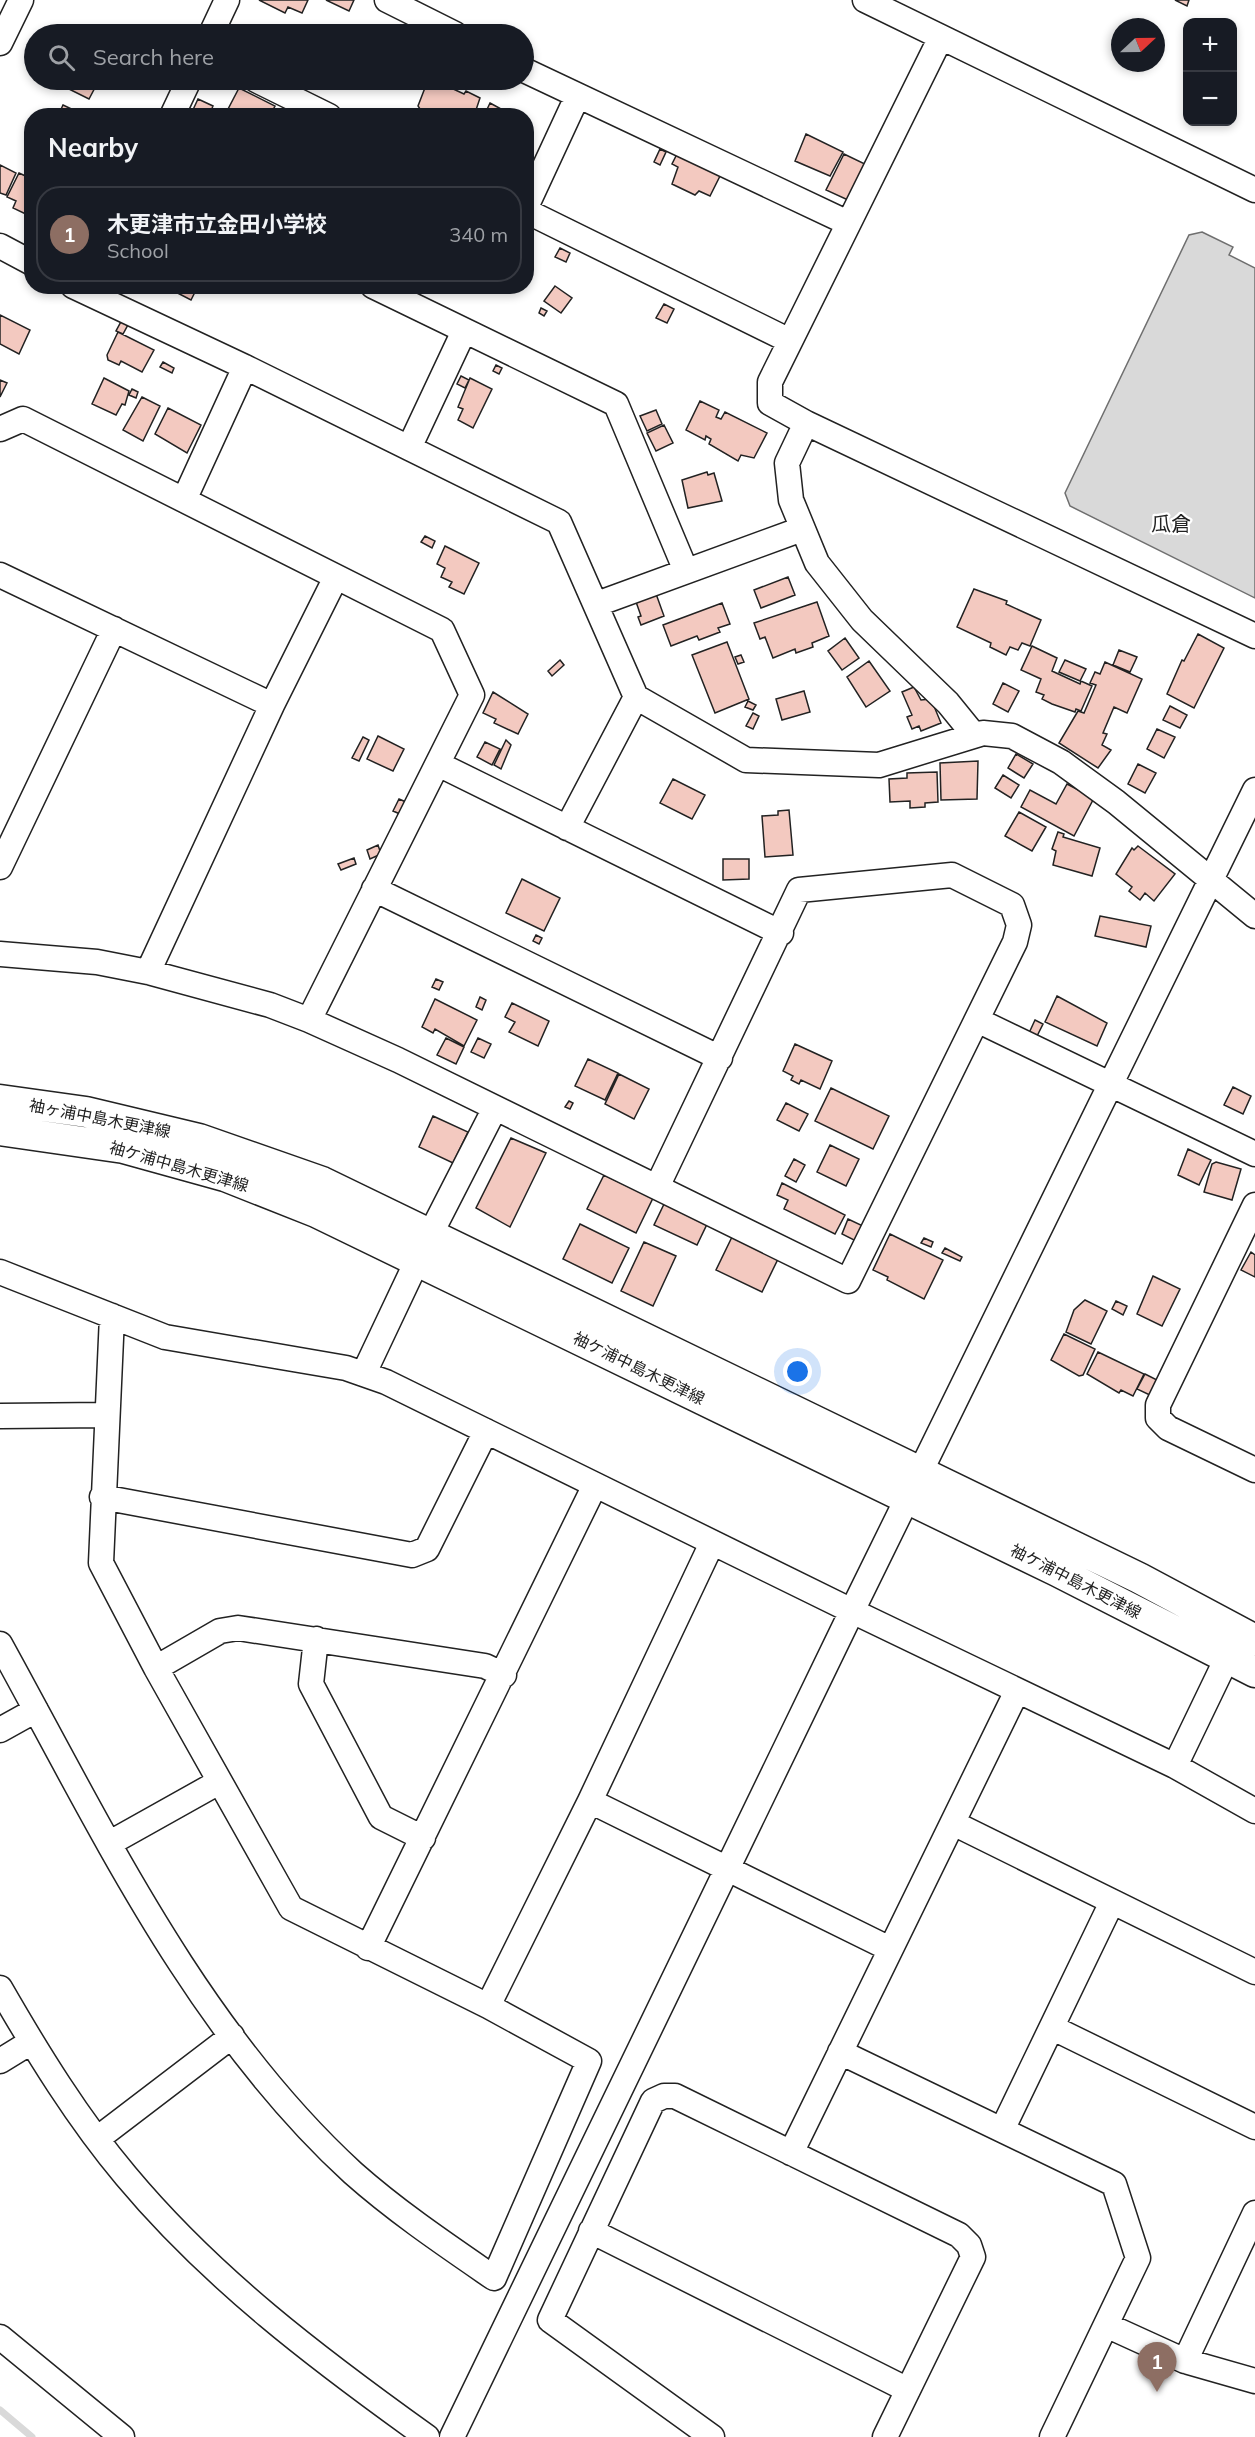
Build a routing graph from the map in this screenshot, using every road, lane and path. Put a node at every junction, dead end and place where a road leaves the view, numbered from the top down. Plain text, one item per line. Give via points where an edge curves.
1 (21, 0) edge
2 (227, 0) edge
3 (387, 0) edge
4 (865, 0) edge
5 (420, 7) edge
6 (216, 24) edge
7 (442, 24) edge
8 (941, 37) junction
9 (0, 43) edge
10 (534, 75) edge
11 (184, 90) edge
12 (276, 90) edge
13 (577, 97) junction
14 (176, 108) edge
15 (313, 108) edge
16 (534, 190) edge
17 (1255, 190) edge
18 (534, 215) edge
19 (848, 223) junction
20 (0, 246) edge
21 (24, 260) edge
22 (93, 294) edge
23 (389, 294) edge
24 (465, 331) junction
25 (790, 341) junction
26 (245, 367) junction
27 (806, 423) junction
28 (0, 429) edge
29 (409, 448) junction
30 (184, 500) junction
31 (802, 529) junction
32 (686, 572) junction
33 (0, 575) edge
34 (336, 577) junction
35 (597, 604) junction
36 (114, 629) junction
37 (1255, 636) edge
38 (636, 697) junction
39 (272, 705) junction
40 (974, 735) junction
41 (438, 764) junction
42 (1255, 790) edge
43 (567, 828) junction
44 (0, 867) edge
45 (1210, 881) junction
46 (374, 890) junction
47 (1255, 916) edge
48 (781, 933) junction
49 (0, 954) edge
50 (148, 972) junction
51 (309, 1020) junction
52 (977, 1020) junction
53 (720, 1058) junction
54 (1111, 1084) junction
55 (0, 1100) edge
56 (495, 1108) junction
57 (0, 1130) edge
58 (199, 1139) joint
59 (1255, 1154) edge
60 (657, 1187) junction
61 (1255, 1205) edge
62 (431, 1233) junction
63 (417, 1261) junction
64 (0, 1272) edge
65 (112, 1316) junction
66 (364, 1373) junction
67 (106, 1415) junction
68 (0, 1416) edge
69 (486, 1431) junction
70 (1255, 1470) edge
71 (595, 1485) junction
72 (914, 1486) junction
73 (102, 1497) junction
74 (712, 1543) junction
75 (852, 1611) junction
76 (316, 1639) junction
77 (1255, 1640) edge
78 (0, 1644) edge
79 (1227, 1658) junction
80 (156, 1668) junction
81 (1255, 1672) edge
82 (504, 1675) junction
83 (1017, 1690) junction
84 (36, 1710) junction
85 (0, 1730) edge
86 (1175, 1766) junction
87 (219, 1782) junction
88 (590, 1801) junction
89 (1255, 1811) edge
90 (952, 1823) junction
91 (423, 1838) junction
92 (110, 1843) junction
93 (729, 1870) junction
94 (1112, 1902) junction
95 (368, 1948) junction
96 (890, 1949) junction
97 (1255, 1972) edge
98 (0, 1988) edge
99 (488, 2007) junction
100 (1053, 2028) junction
101 (232, 2036) junction
102 (31, 2042) junction
103 (840, 2052) junction
104 (0, 2061) edge
105 (1255, 2127) edge
106 (1002, 2130) junction
107 (97, 2139) junction
108 (791, 2153) junction
109 (1255, 2213) edge
110 (591, 2231) junction
111 (1106, 2325) junction
112 (0, 2337) edge
113 (1185, 2361) junction
114 (1255, 2381) edge
115 (908, 2390) junction
116 (122, 2437) edge
117 (427, 2437) edge
118 (452, 2437) edge
119 (712, 2437) edge
120 (885, 2437) edge
121 (1052, 2437) edge

1 - 9 street
2 - 6 street
3 - 5 street
4 - 8 street
5 - 7 street
8 - 17 street
8 - 19 street
10 - 13 street
11 - 14 street
12 - 15 street
13 - 16 street
13 - 19 street
18 - 25 street
19 - 25 street
20 - 21 street
22 - 26 street
23 - 24 street
24 - 29 street
24 - 32 street via 616,404
25 - 27 street via 770,382 770,403
26 - 29 street
26 - 30 street
27 - 31 street via 787,462 791,500
27 - 37 street
28 - 30 street via 23,420
29 - 35 street via 559,522
30 - 34 street
31 - 32 street
31 - 40 street via 817,563 836,590 948,703
32 - 35 street
33 - 36 street
34 - 39 street
34 - 41 street via 442,630 472,695
35 - 38 street
36 - 39 street
36 - 44 street
38 - 40 street via 746,760 879,765
38 - 43 street
39 - 50 street
40 - 45 street via 1012,736 1061,762 1116,802
41 - 43 street
41 - 46 street
42 - 45 street
43 - 48 street
45 - 47 street
45 - 54 street
46 - 51 street
46 - 53 street
48 - 52 street via 799,890 952,875 1012,905 1019,925 1015,942
48 - 53 street
49 - 50 street via 97,962
50 - 51 street via 270,1005
51 - 56 street
52 - 54 street
52 - 60 street via 848,1281
53 - 60 street
54 - 59 street
54 - 72 street
55 - 58 main road, 袖ヶ浦中島木更津線 via 86,1112
56 - 60 street
56 - 62 street
57 - 63 main road, 袖ケ浦中島木更津線 via 124,1148 225,1176 316,1212
58 - 62 main road, 袖ケ浦中島木更津線 via 322,1182
61 - 70 street via 1158,1405 1158,1418 1168,1428
62 - 72 main road, 袖ケ浦中島木更津線
63 - 66 street
63 - 72 main road, 袖ケ浦中島木更津線
64 - 65 street
65 - 66 street via 165,1337
65 - 67 street
66 - 69 street
67 - 68 street
67 - 73 street
69 - 71 street
69 - 73 street via 428,1549 412,1555
71 - 74 street
71 - 82 street
72 - 75 street
72 - 77 main road, 袖ケ浦中島木更津線 via 1138,1578
72 - 79 main road, 袖ケ浦中島木更津線
73 - 80 street via 101,1563
74 - 75 street
74 - 88 street
75 - 83 street
75 - 93 street
76 - 80 street via 238,1628 220,1631
76 - 82 street via 485,1666
76 - 91 street via 311,1684 381,1816
78 - 84 street
79 - 81 main road, 袖ケ浦中島木更津線
79 - 86 street
80 - 87 street
82 - 91 street
83 - 86 street
83 - 90 street
84 - 85 street
84 - 92 street
86 - 89 street
87 - 92 street
87 - 95 street via 291,1908
88 - 93 street
88 - 99 street
90 - 94 street
90 - 96 street
91 - 95 street
92 - 101 street via 165,1941
93 - 96 street
93 - 118 street
94 - 97 street
94 - 100 street
95 - 99 street
96 - 103 street
98 - 102 street
99 - 101 street via 589,2061 494,2278 410,2220 353,2172 288,2104
100 - 105 street
100 - 106 street
101 - 107 street
102 - 104 street
102 - 107 street
103 - 106 street
103 - 108 street
106 - 111 street via 1114,2184 1138,2258
107 - 117 street via 168,2223 232,2286 287,2334
108 - 110 street via 675,2096 664,2096 653,2101
108 - 115 street via 959,2235 969,2245 973,2257
109 - 113 street
110 - 115 street
110 - 119 street via 550,2320
111 - 113 street
111 - 121 street
112 - 116 street
113 - 114 street
115 - 120 street

